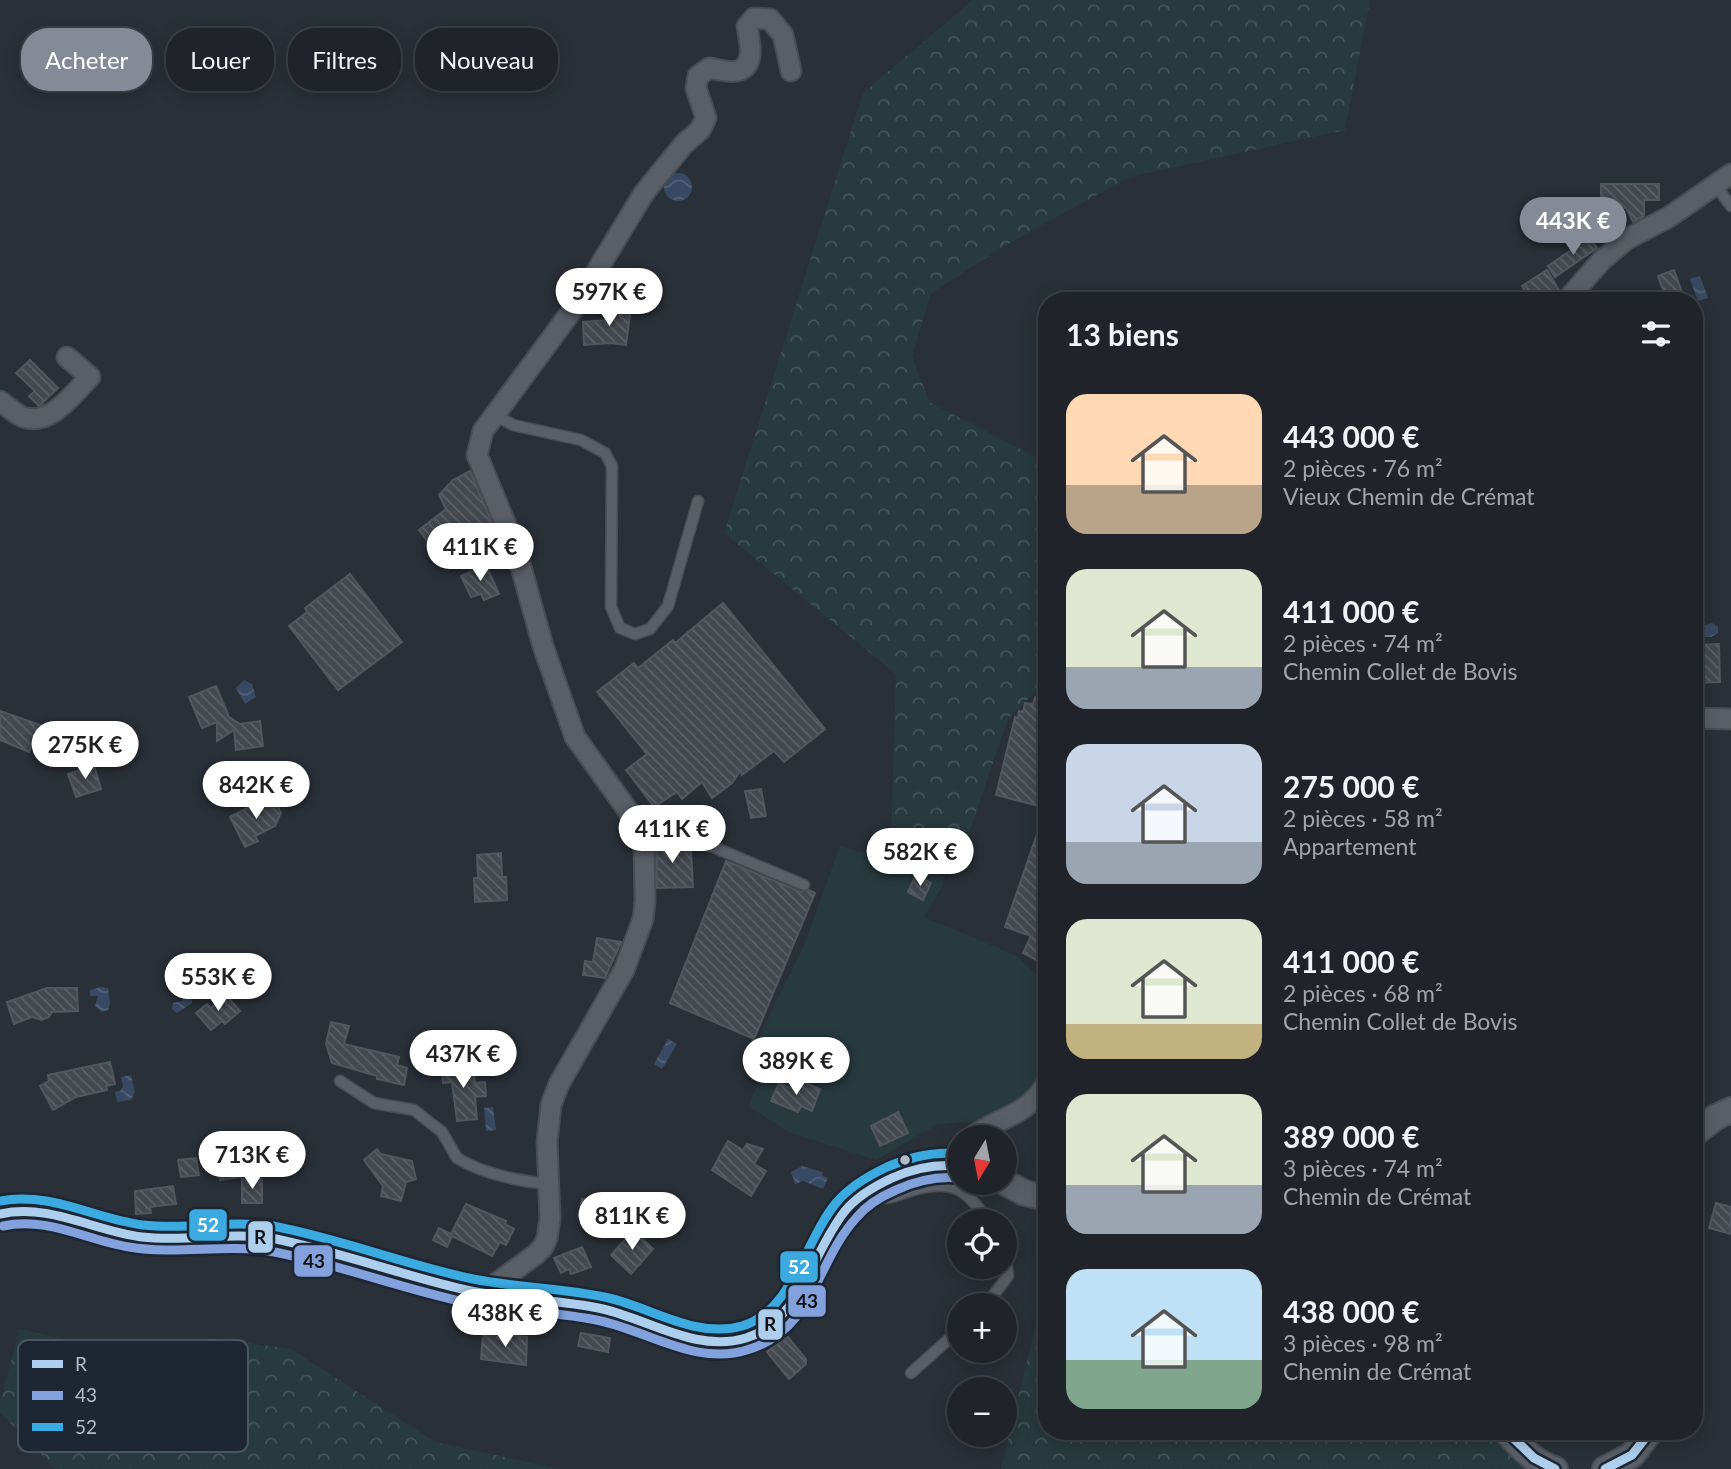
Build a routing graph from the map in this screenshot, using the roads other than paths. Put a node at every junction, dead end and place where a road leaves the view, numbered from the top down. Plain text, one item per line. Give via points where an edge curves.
1 (791, 71) dead end
2 (1723, 180) edge
3 (1731, 206) edge
4 (1574, 292) edge
5 (67, 357) dead end
6 (0, 401) edge
7 (495, 415) junction
8 (698, 501) dead end
9 (1703, 718) edge
10 (1731, 719) edge
11 (634, 819) junction
12 (804, 885) dead end
13 (341, 1081) dead end
14 (1038, 1097) edge
15 (1731, 1110) edge
16 (996, 1125) edge
17 (1703, 1127) edge
18 (947, 1162) edge
19 (549, 1184) junction
20 (1017, 1189) edge
21 (864, 1194) junction
22 (1038, 1196) edge
23 (979, 1209) edge
24 (0, 1214) edge
25 (1006, 1279) edge
26 (484, 1293) junction
27 (995, 1293) edge
28 (947, 1341) edge
29 (911, 1373) dead end
30 (1514, 1440) edge
31 (1644, 1440) edge
32 (1555, 1469) edge
33 (1605, 1469) edge

1 - 7 street via 783,35 770,19 754,18 747,26 751,54 747,64 737,71 709,68 698,76 696,88 706,118 700,130 644,193 576,305
2 - 3 lane
2 - 4 street via 1627,239
5 - 6 street via 90,377 58,410 35,419 21,416
7 - 8 lane via 513,425 580,440 605,453 612,466 611,607 620,628 635,634 649,629 667,606
7 - 11 street via 477,455 516,550 575,737
9 - 10 street
11 - 12 lane via 664,821 681,840 713,847
11 - 19 street via 643,843 643,919 624,970 554,1095 548,1119
13 - 19 lane via 374,1103 414,1110 442,1132 461,1161
14 - 16 street
15 - 17 street
18 - 21 street via 914,1169
19 - 26 street via 550,1229 543,1247
20 - 22 street
21 - 23 lane via 883,1200 935,1186 953,1186
21 - 26 street via 831,1231 790,1308 757,1334 713,1342 591,1306
24 - 26 street via 42,1211 132,1236 248,1236 312,1247 429,1282
25 - 27 lane
28 - 29 lane
30 - 32 street via 1542,1465
31 - 33 street via 1632,1455

